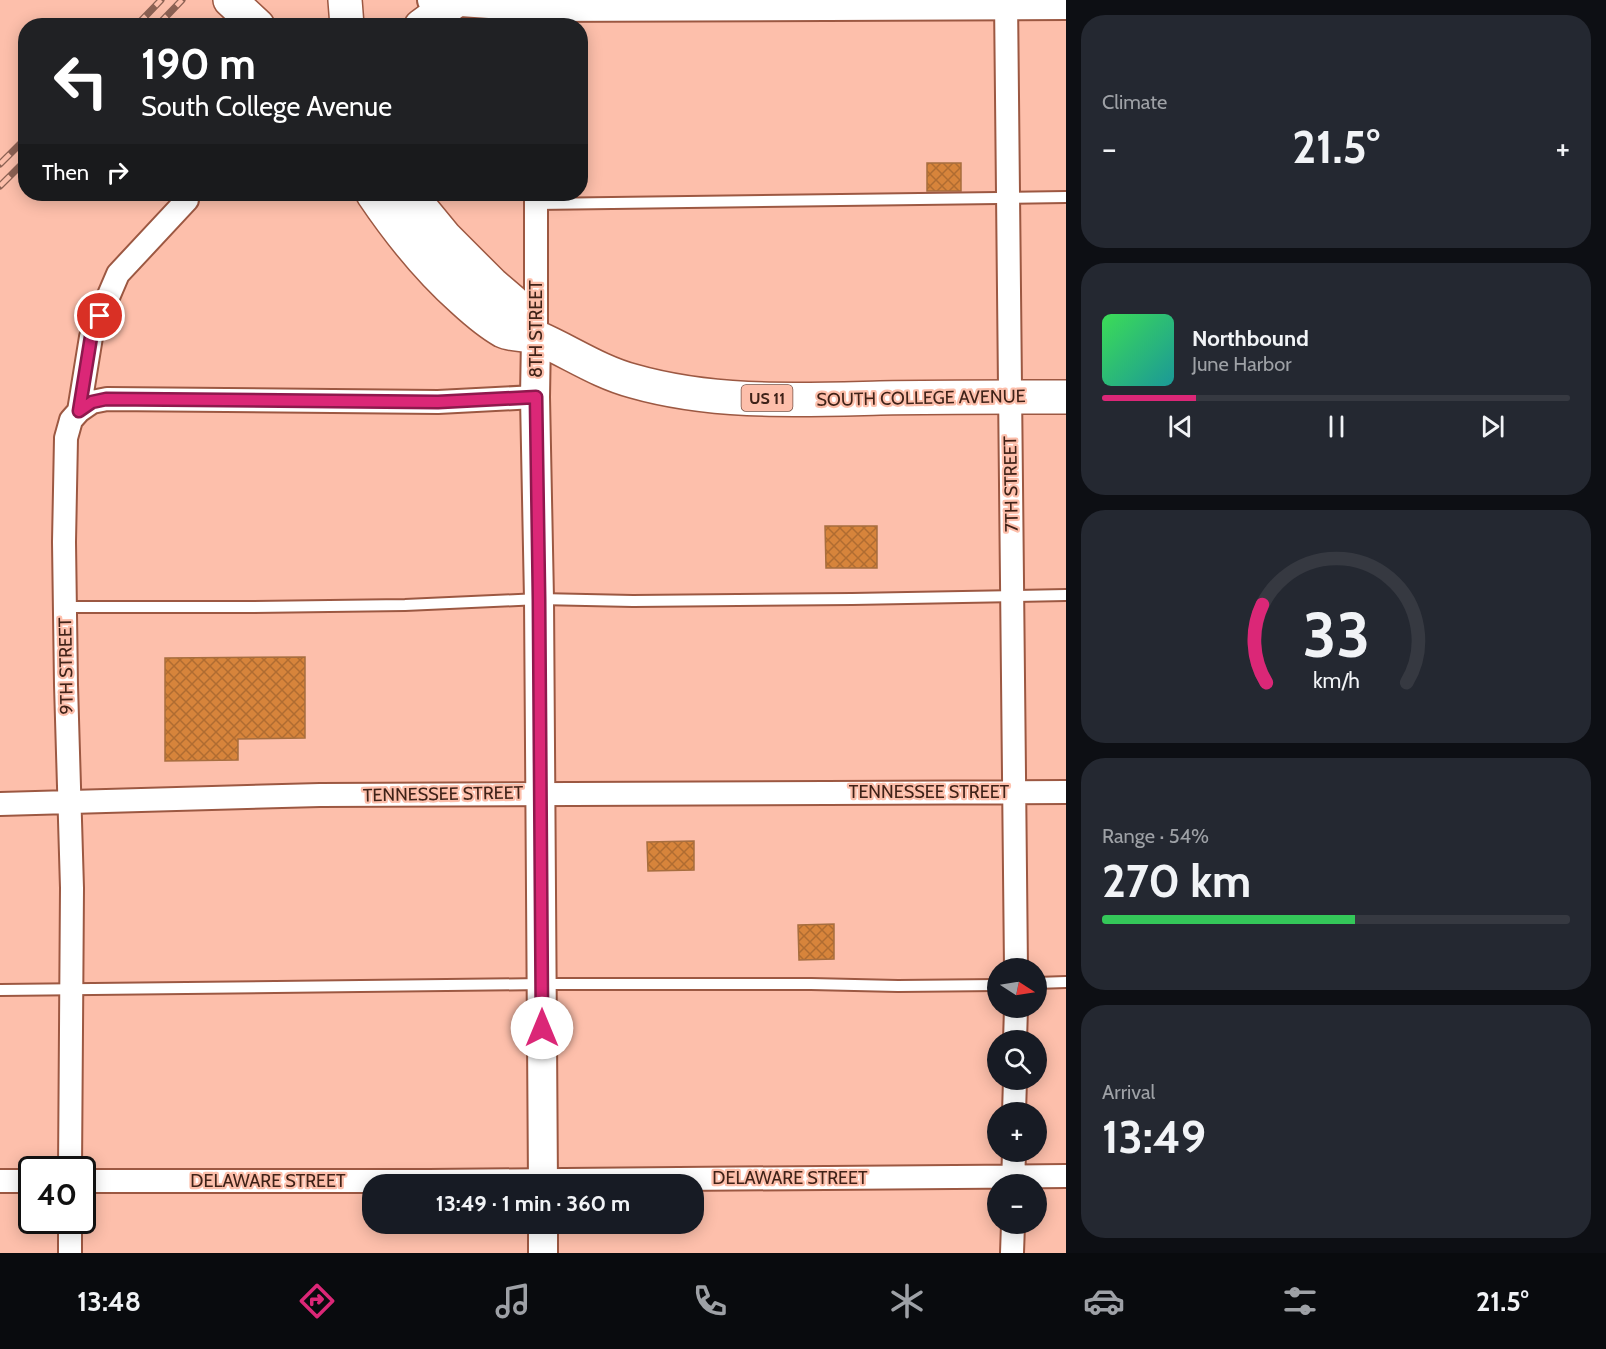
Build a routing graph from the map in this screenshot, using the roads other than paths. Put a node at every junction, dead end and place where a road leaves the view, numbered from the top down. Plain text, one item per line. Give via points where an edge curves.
1 (230, 0) edge
2 (345, 0) edge
3 (442, 1) edge
4 (1006, 2) edge
5 (1066, 5) edge
6 (533, 11) edge
7 (249, 18) edge
8 (346, 18) edge
9 (428, 18) edge
10 (1066, 197) edge
11 (1008, 198) junction
12 (588, 199) edge
13 (186, 201) edge
14 (378, 201) edge
15 (416, 201) edge
16 (536, 201) edge
17 (536, 337) junction
18 (536, 397) junction
19 (1010, 397) junction
20 (1066, 397) edge
21 (79, 411) junction
22 (1012, 595) junction
23 (1066, 595) edge
24 (539, 599) junction
25 (65, 607) junction
26 (1015, 792) junction
27 (1066, 792) edge
28 (541, 793) junction
29 (69, 801) junction
30 (0, 804) edge
31 (1016, 958) edge
32 (1047, 982) edge
33 (1066, 982) edge
34 (542, 984) junction
35 (987, 985) edge
36 (0, 990) edge
37 (71, 990) junction
38 (70, 1156) edge
39 (543, 1174) edge
40 (1066, 1176) edge
41 (1047, 1178) edge
42 (0, 1181) edge
43 (18, 1181) edge
44 (96, 1181) edge
45 (987, 1181) edge
46 (362, 1182) edge
47 (704, 1182) edge
48 (70, 1234) edge
49 (543, 1234) edge
50 (1013, 1234) edge
51 (70, 1253) edge
52 (543, 1253) edge
53 (1012, 1253) edge

1 - 7 main road
2 - 8 main road
3 - 6 street
3 - 9 main road
4 - 5 street
4 - 6 street
4 - 11 street, 7TH STREET
10 - 11 lane
11 - 12 lane
11 - 19 street, 7TH STREET
13 - 21 street, 9TH STREET via 118,274 91,337
14 - 17 main road, US 11 via 422,261 461,299 504,332
15 - 17 main road, US 11 via 445,237 513,302
16 - 17 street, 8TH STREET
17 - 18 street, 8TH STREET
17 - 19 main road, SOUTH COLLEGE AVENUE / US 11 via 630,380 666,390 807,400
18 - 21 street via 438,402 106,399
18 - 24 street, 8TH STREET
19 - 20 main road, SOUTH COLLEGE AVENUE / US 11
19 - 22 street, 7TH STREET
21 - 25 street, 9TH STREET via 66,438
22 - 23 lane
22 - 24 lane
22 - 26 street, 7TH STREET
24 - 25 lane via 405,605
24 - 28 street, 8TH STREET
25 - 29 street, 9TH STREET
26 - 27 street, TENNESSEE STREET
26 - 28 street, TENNESSEE STREET
26 - 31 street, 7TH STREET
28 - 29 street, TENNESSEE STREET
28 - 34 street, 8TH STREET
29 - 30 street, TENNESSEE STREET
29 - 37 street, 9TH STREET
32 - 33 lane
34 - 35 lane
34 - 37 lane
34 - 39 street, 8TH STREET
36 - 37 lane
37 - 38 street, 9TH STREET
40 - 41 street, DELAWARE STREET
42 - 43 street
44 - 46 street, DELAWARE STREET
45 - 47 street, DELAWARE STREET
48 - 51 street
49 - 52 street
50 - 53 street

